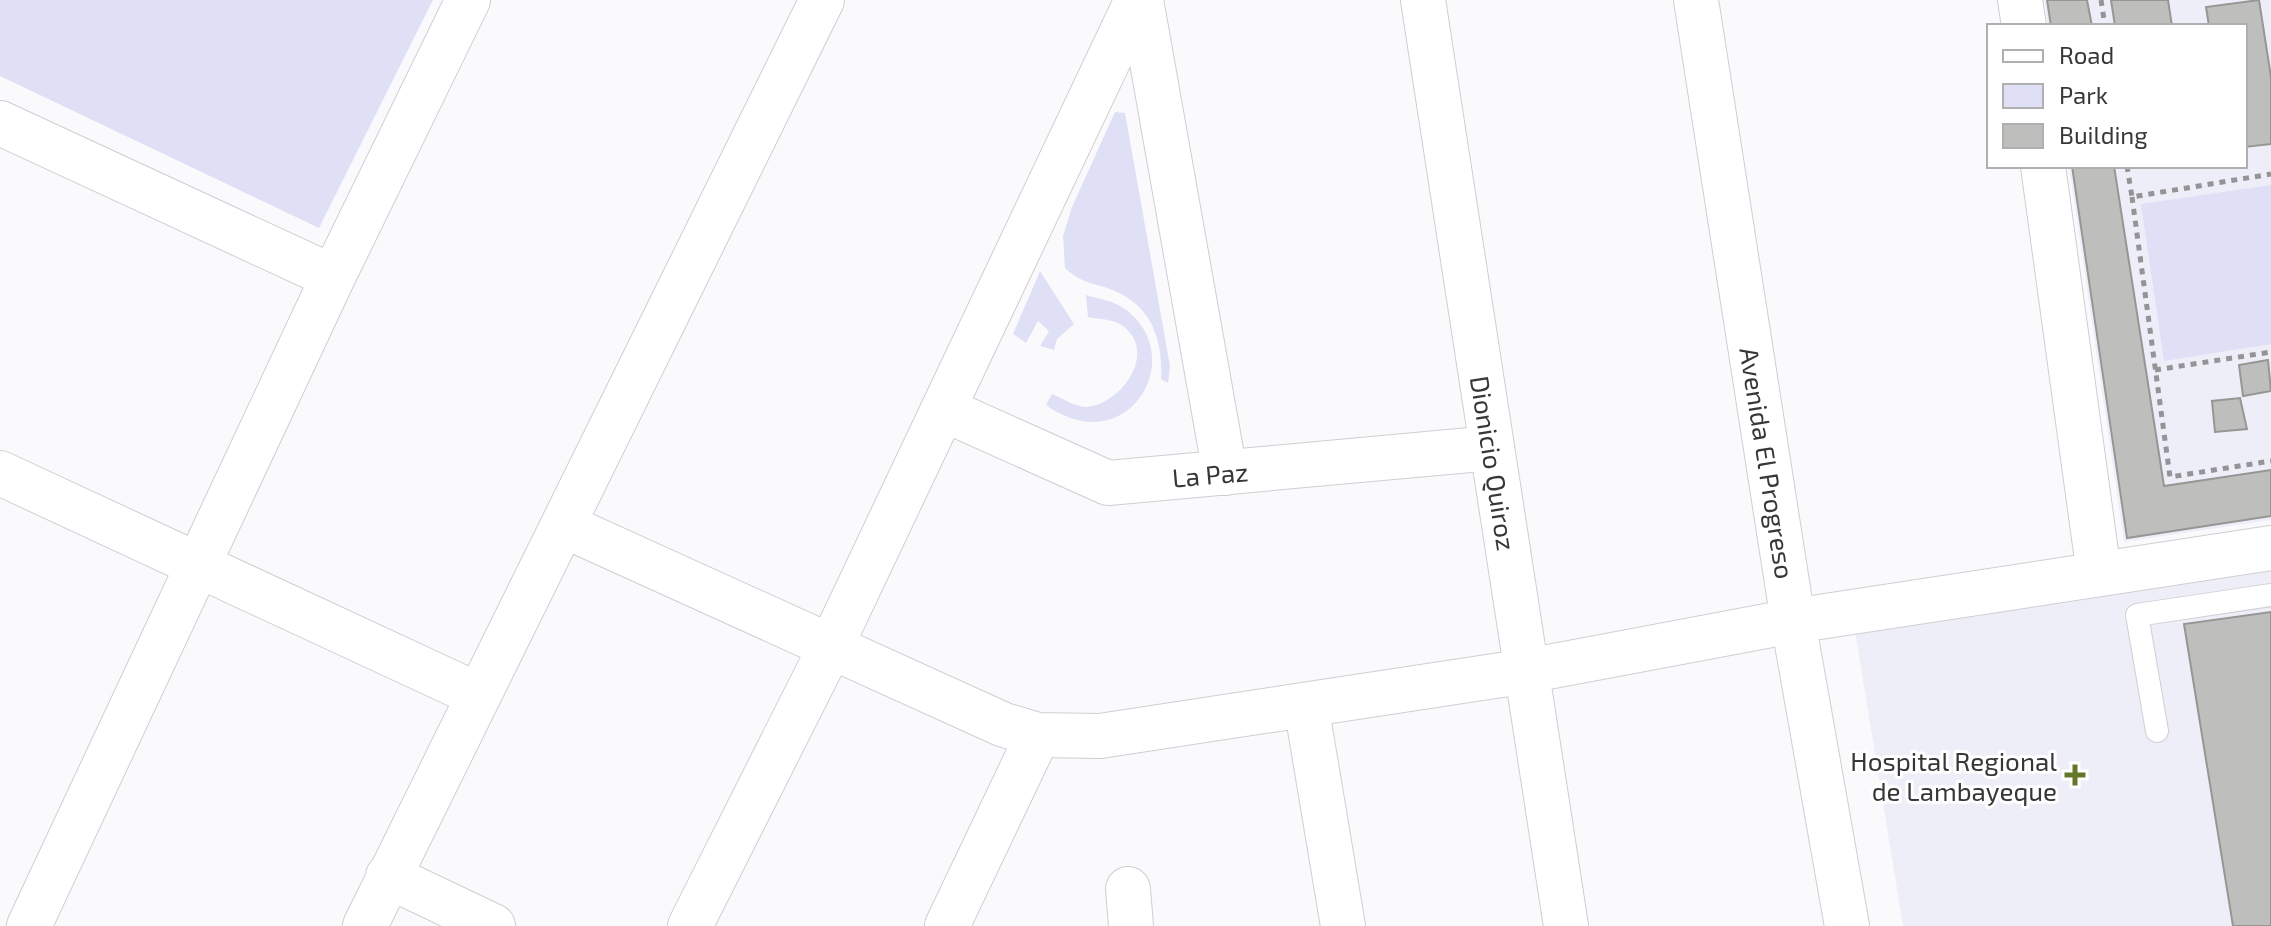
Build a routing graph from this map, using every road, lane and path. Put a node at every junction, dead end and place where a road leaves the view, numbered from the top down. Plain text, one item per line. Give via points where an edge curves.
1 (468, 0) edge
2 (822, 0) edge
3 (1139, 0) edge
4 (1423, 0) edge
5 (1696, 0) edge
6 (2020, 0) edge
7 (2101, 0) edge
8 (2024, 24) edge
9 (2105, 24) edge
10 (0, 123) edge
11 (2043, 168) edge
12 (2127, 168) edge
13 (2271, 174) edge
14 (2132, 197) junction
15 (333, 277) junction
16 (2271, 352) edge
17 (2155, 370) junction
18 (943, 409) junction
19 (1492, 448) junction
20 (2271, 461) edge
21 (0, 473) edge
22 (1225, 473) junction
23 (563, 525) junction
24 (2271, 548) edge
25 (198, 565) junction
26 (2099, 574) junction
27 (2271, 595) edge
28 (1793, 621) junction
29 (831, 646) junction
30 (1527, 671) junction
31 (478, 695) junction
32 (1306, 705) junction
33 (2157, 731) dead end
34 (1038, 735) junction
35 (388, 876) junction
36 (29, 926) edge
37 (365, 926) edge
38 (493, 926) edge
39 (690, 926) edge
40 (947, 926) edge
41 (1343, 926) edge
42 (1566, 926) edge
43 (1847, 926) edge

1 - 15 street
2 - 23 street
3 - 18 street
3 - 22 street
4 - 19 street, Dionicio Quiroz
5 - 28 street, Avenida El Progreso
6 - 8 street
7 - 9 path
10 - 15 street
11 - 26 street
12 - 14 path
13 - 14 path
14 - 17 path
15 - 25 street
16 - 17 path
17 - 20 path via 2170,477
18 - 22 street, La Paz via 1108,483
18 - 29 street
19 - 22 street, La Paz
19 - 30 street, Dionicio Quiroz
21 - 25 street
23 - 29 street
23 - 31 street
24 - 26 street
25 - 31 street
25 - 36 street
26 - 28 street
27 - 33 lane via 2137,615
28 - 30 street
28 - 43 street, Avenida El Progreso
29 - 34 street via 1004,725
29 - 39 street
30 - 32 street
30 - 42 street, Dionicio Quiroz
31 - 35 street
32 - 34 street via 1100,736
32 - 41 street
34 - 40 street
35 - 37 street
35 - 38 street

